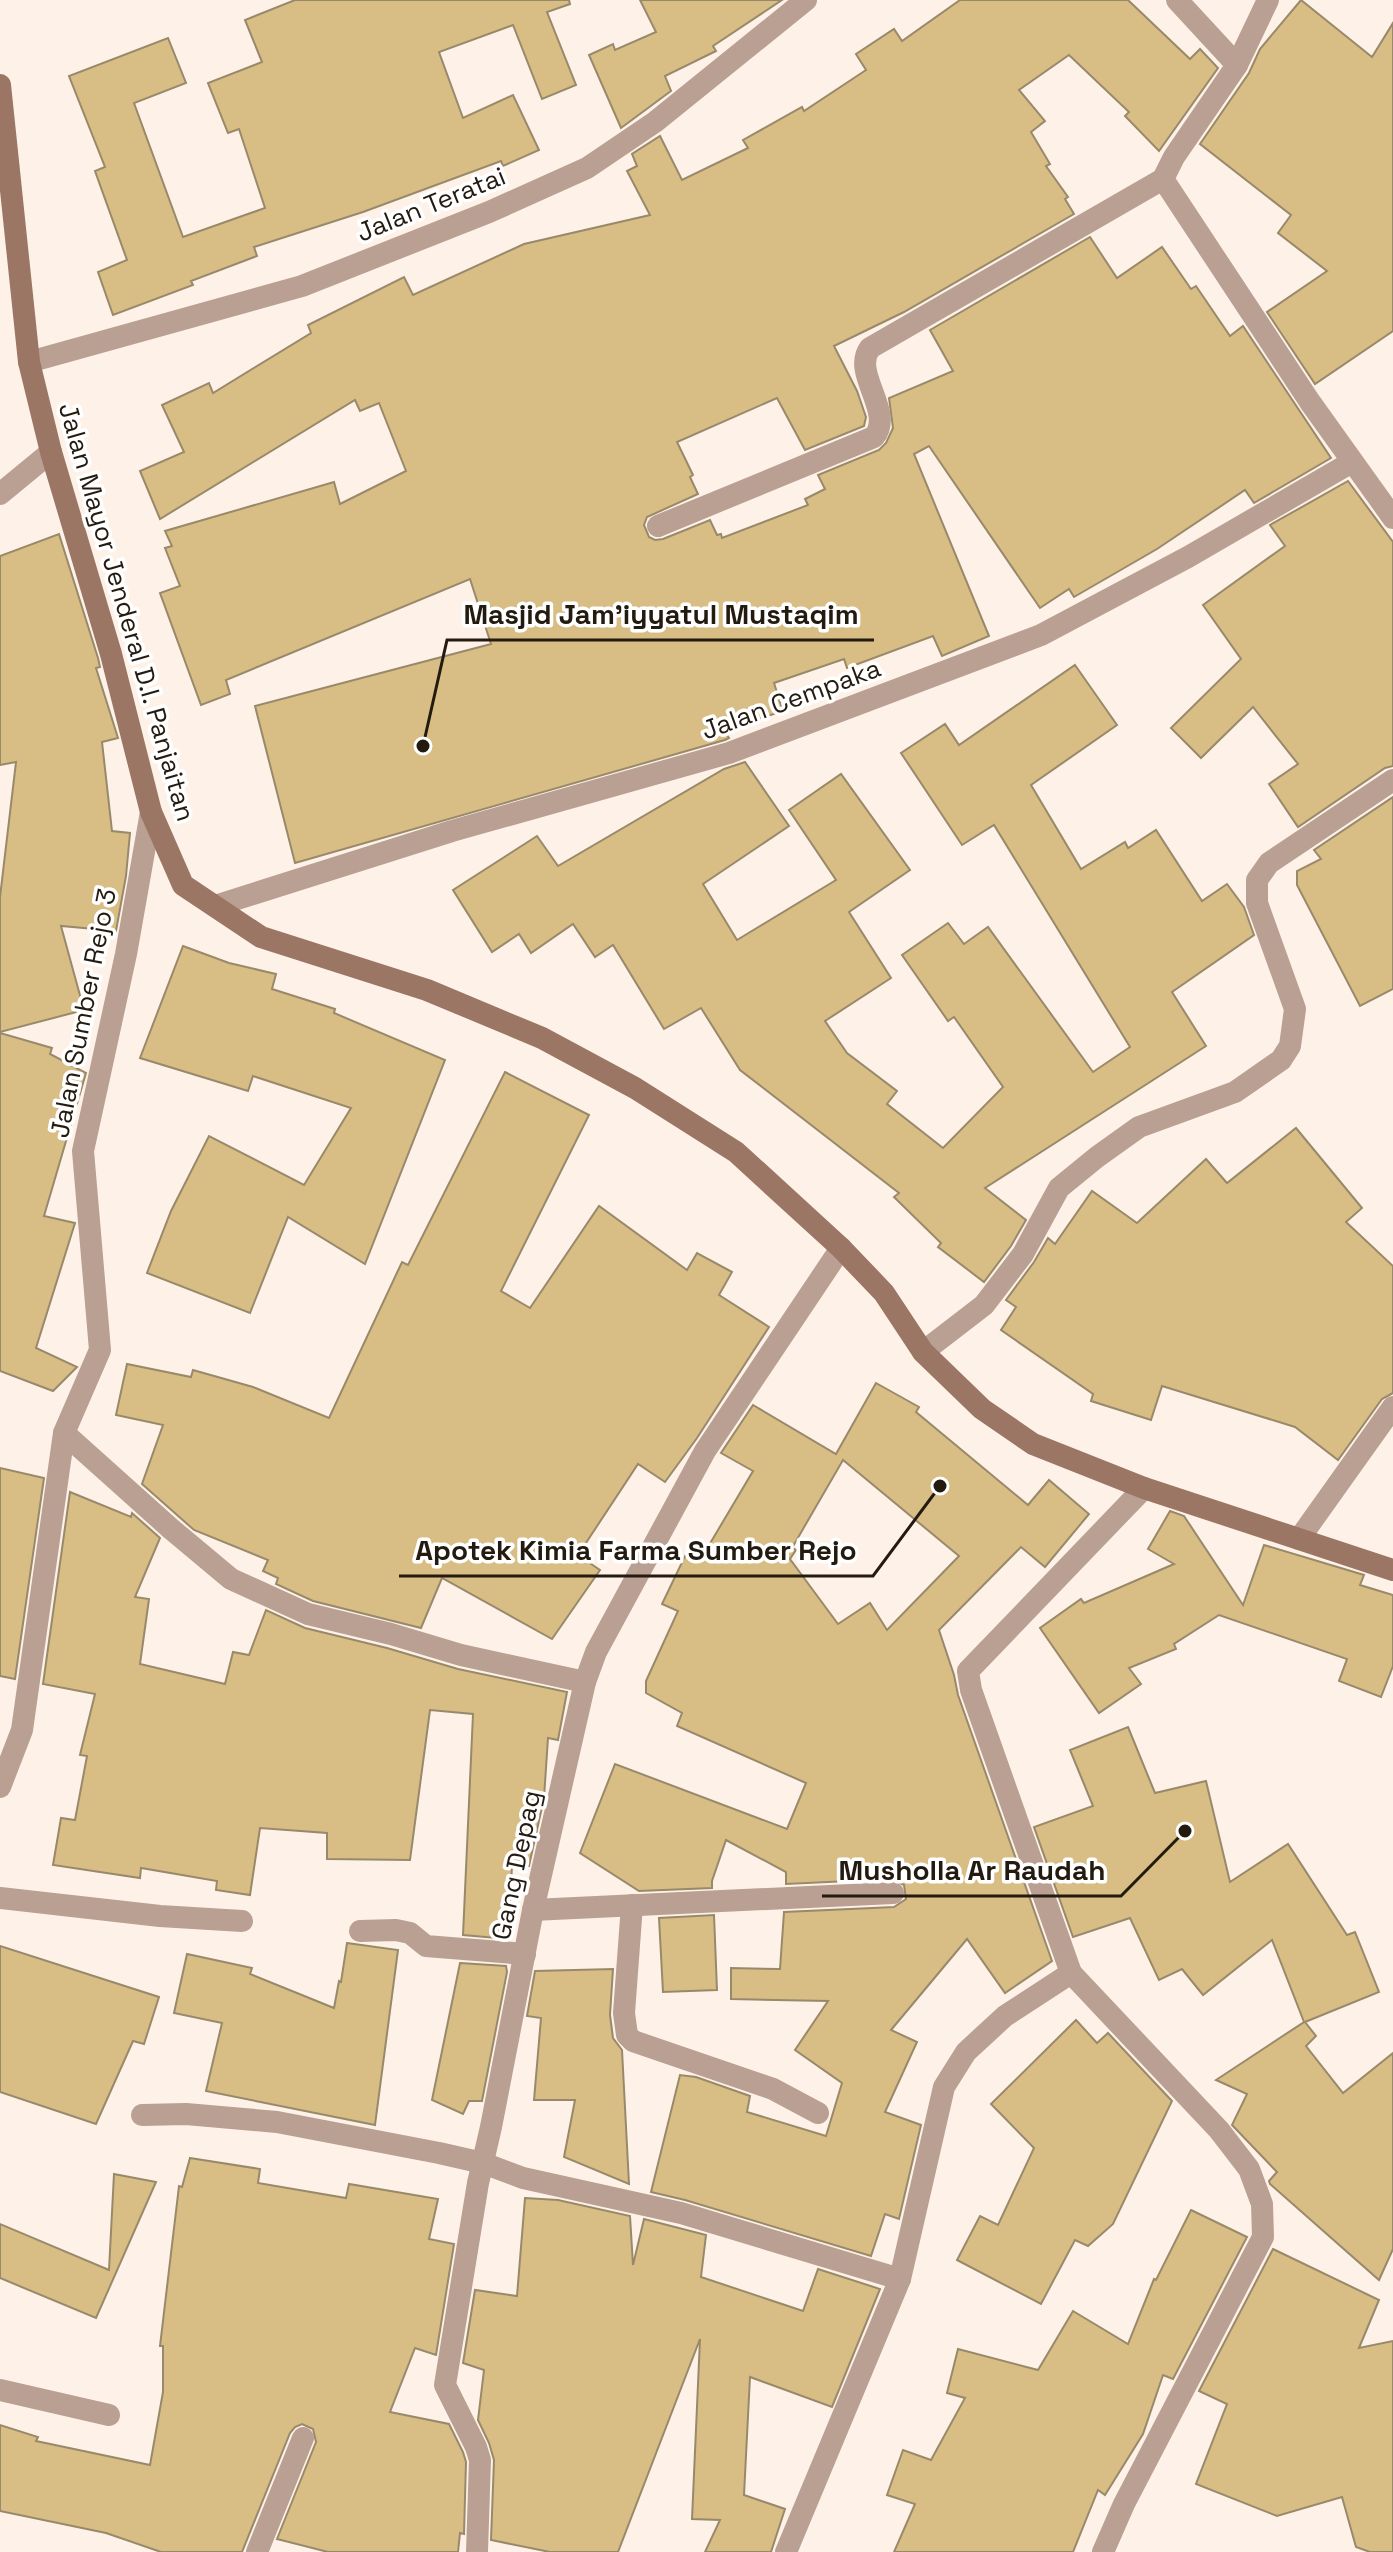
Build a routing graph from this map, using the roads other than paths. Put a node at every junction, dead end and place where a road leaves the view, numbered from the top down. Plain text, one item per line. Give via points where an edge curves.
1 (806, 0) edge
2 (1177, 0) edge
3 (1268, 0) edge
4 (1237, 65) junction
5 (0, 85) edge
6 (1163, 179) junction
7 (29, 362) junction
8 (51, 452) junction
9 (1352, 462) junction
10 (0, 494) edge
11 (1393, 518) edge
12 (658, 526) dead end
13 (1393, 780) edge
14 (151, 812) junction
15 (215, 906) junction
16 (841, 1248) junction
17 (923, 1352) junction
18 (1393, 1407) edge
19 (64, 1433) junction
20 (1144, 1488) junction
21 (1299, 1539) junction
22 (1393, 1570) edge
23 (585, 1682) junction
24 (0, 1787) edge
25 (893, 1893) dead end
26 (0, 1898) edge
27 (632, 1905) junction
28 (533, 1910) junction
29 (242, 1921) dead end
30 (360, 1931) dead end
31 (525, 1954) junction
32 (1071, 1973) junction
33 (818, 2113) dead end
34 (142, 2115) dead end
35 (483, 2163) junction
36 (900, 2279) junction
37 (0, 2390) edge
38 (109, 2415) dead end
39 (303, 2438) dead end
40 (257, 2552) edge
41 (477, 2552) edge
42 (786, 2552) edge
43 (1103, 2552) edge

1 - 7 street, Jalan Teratai via 655,122 587,168 302,286
2 - 4 street
3 - 4 street
4 - 6 street
5 - 7 main road, Jalan Mayor Jenderal D.I. Panjaitan
6 - 9 street
6 - 12 street via 870,348 865,361 880,423 874,437
7 - 8 main road, Jalan Mayor Jenderal D.I. Panjaitan
8 - 10 street
8 - 14 main road, Jalan Mayor Jenderal D.I. Panjaitan
9 - 11 street
9 - 15 street, Jalan Cempaka via 1041,635 729,753 452,831
13 - 17 street via 1269,863 1257,880 1257,903 1295,1009 1290,1046 1281,1060 1235,1092 1139,1127 1097,1157 1059,1188 1023,1254 984,1305
14 - 15 main road, Jalan Mayor Jenderal D.I. Panjaitan via 183,885
14 - 19 street, Jalan Sumber Rejo 3 via 83,1151 100,1350
15 - 16 main road, Jalan Mayor Jenderal D.I. Panjaitan via 261,937 427,990 542,1038 635,1088 736,1152
16 - 17 main road, Jalan Mayor Jenderal D.I. Panjaitan via 884,1293
16 - 23 street, Gang Depag via 705,1451 596,1652
17 - 20 main road, Jalan Mayor Jenderal D.I. Panjaitan via 982,1409 1033,1444
18 - 21 street
19 - 23 street via 231,1579 308,1614
19 - 24 street, Jalan Sumber Rejo 3 via 22,1730
20 - 21 main road, Jalan Mayor Jenderal D.I. Panjaitan
20 - 32 street via 968,1671
21 - 22 main road, Jalan Mayor Jenderal D.I. Panjaitan
23 - 28 street, Gang Depag
25 - 27 street
26 - 29 street
27 - 28 street
27 - 33 street via 627,2035 773,2089
28 - 31 street, Gang Depag
30 - 31 street via 396,1930 426,1946
31 - 35 street, Gang Depag
32 - 36 street via 995,2025 966,2052 944,2087
32 - 43 street via 1219,2130 1249,2169 1262,2204 1263,2237
34 - 35 street via 277,2122
35 - 36 street via 523,2178 681,2213
35 - 41 street, Gang Depag via 445,2385 480,2460
36 - 42 street
37 - 38 street
39 - 40 street

